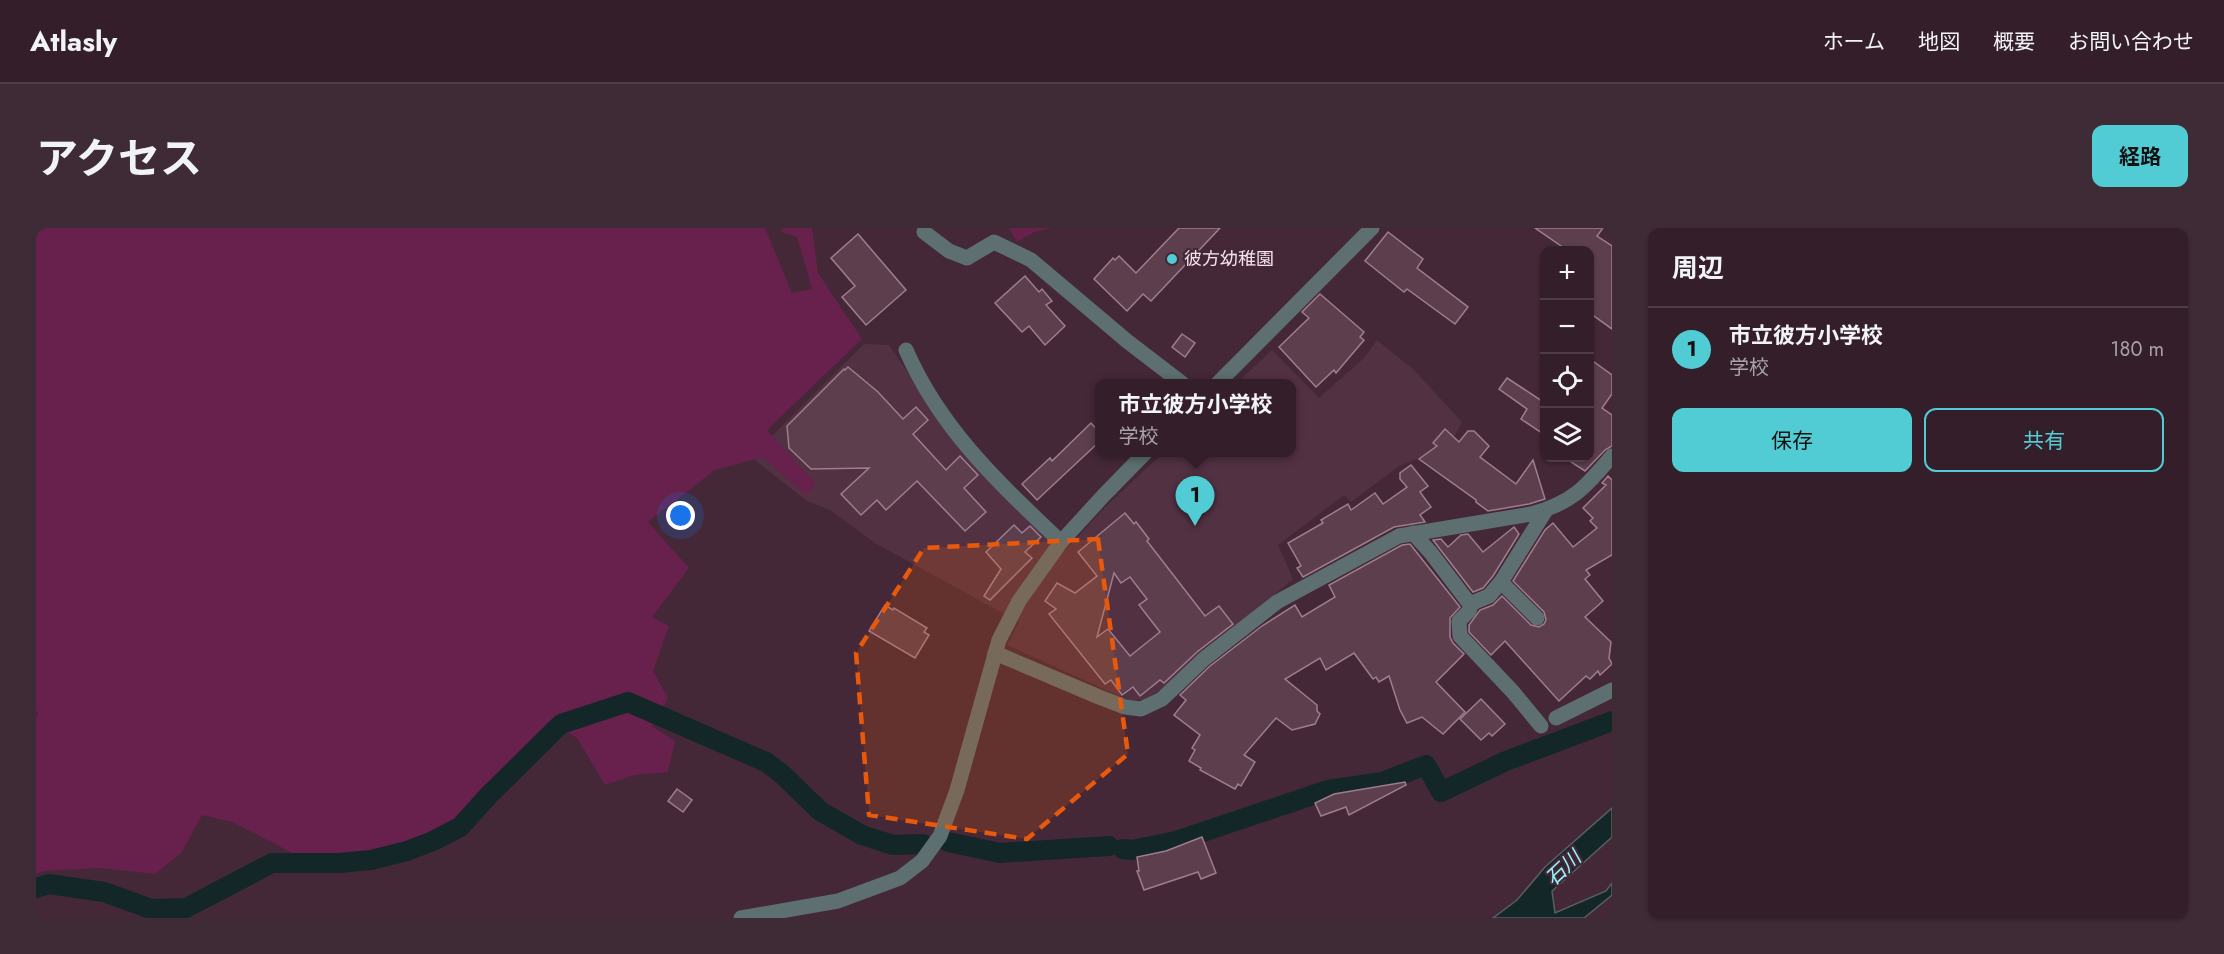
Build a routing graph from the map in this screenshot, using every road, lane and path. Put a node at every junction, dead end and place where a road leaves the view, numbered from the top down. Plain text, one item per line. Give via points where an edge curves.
1 (1372, 228) edge
2 (924, 232) dead end
3 (906, 350) dead end
4 (1176, 379) edge
5 (1222, 379) edge
6 (1612, 456) edge
7 (1142, 457) edge
8 (1546, 510) junction
9 (1413, 533) junction
10 (1061, 542) junction
11 (1501, 582) junction
12 (1472, 603) junction
13 (1537, 618) dead end
14 (995, 653) junction
15 (1612, 690) edge
16 (1557, 718) dead end
17 (1541, 726) dead end
18 (741, 918) edge

1 - 5 street
2 - 4 street via 949,251 967,258 994,242 1030,260
3 - 10 street via 925,390 957,435 1004,488
6 - 8 street via 1570,499
7 - 10 street
8 - 9 street
8 - 11 street
9 - 12 street
9 - 14 street via 1399,536 1277,602 1204,659 1162,699 1141,708 1100,698
10 - 14 street via 1019,601
11 - 12 street via 1489,596
11 - 13 street
12 - 17 street via 1459,621 1460,636
14 - 18 street via 957,790 940,836 922,861 900,878 838,901
15 - 16 street

